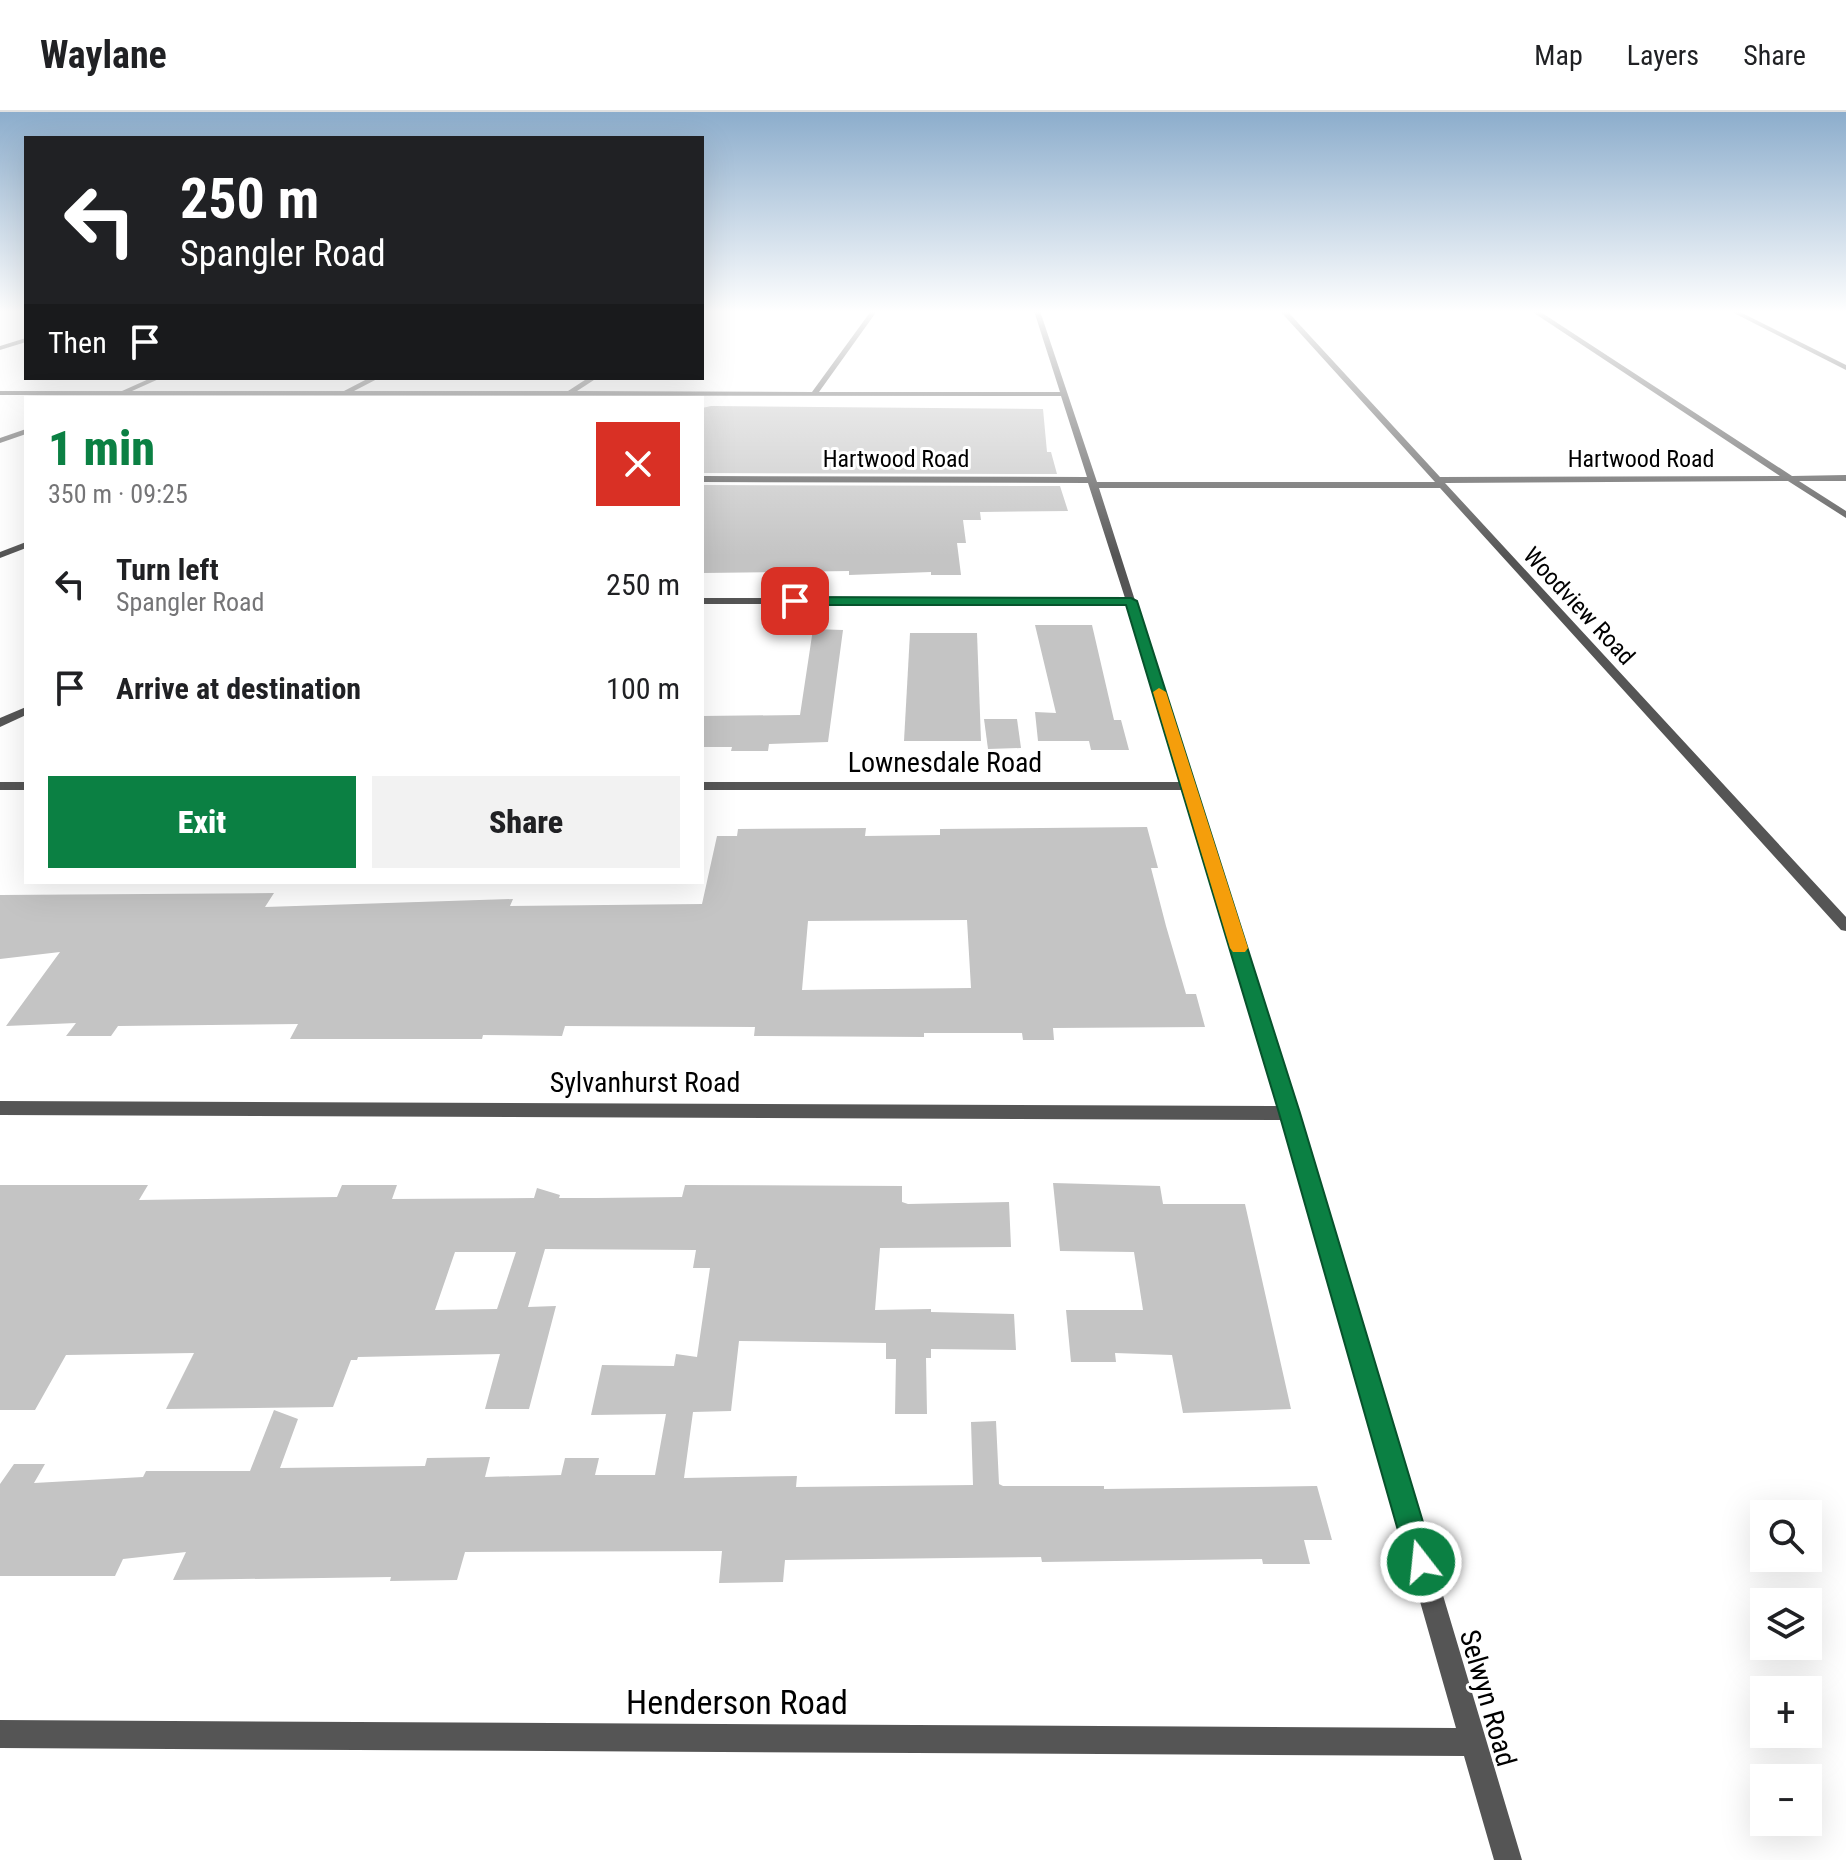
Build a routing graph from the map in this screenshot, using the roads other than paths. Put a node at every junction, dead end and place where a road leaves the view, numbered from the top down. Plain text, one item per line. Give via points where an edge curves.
1 (0, 393) edge
2 (121, 393) edge
3 (1357, 393) edge
4 (1659, 393) edge
5 (118, 394) junction
6 (814, 394) joint
7 (1062, 394) joint
8 (113, 396) edge
9 (339, 396) edge
10 (565, 396) edge
11 (24, 432) edge
12 (0, 441) edge
13 (1789, 478) junction
14 (1846, 478) edge
15 (704, 479) edge
16 (1091, 482) junction
17 (1439, 482) junction
18 (1846, 515) edge
19 (24, 546) edge
20 (0, 555) edge
21 (704, 601) edge
22 (1131, 601) junction
23 (24, 712) edge
24 (0, 723) edge
25 (0, 786) edge
26 (24, 786) edge
27 (704, 786) edge
28 (1189, 786) junction
29 (1846, 926) edge
30 (0, 1108) edge
31 (1290, 1113) junction
32 (0, 1734) edge
33 (1474, 1742) junction
34 (1508, 1860) edge

1 - 5 street
2 - 5 street
3 - 17 street, Woodview Road
4 - 13 street
5 - 8 street
5 - 9 street
6 - 7 street
6 - 10 street
7 - 16 street, Selwyn Road
9 - 10 street
11 - 12 street
13 - 14 street, Hartwood Road
13 - 17 street, Hartwood Road
13 - 18 street
15 - 16 street, Hartwood Road
16 - 17 street, Hartwood Road
16 - 22 street, Selwyn Road
17 - 29 street, Woodview Road
19 - 20 street
21 - 22 street
22 - 28 street, Selwyn Road
23 - 24 street
25 - 26 street
27 - 28 street, Lownesdale Road
28 - 31 street, Selwyn Road
30 - 31 street, Sylvanhurst Road
31 - 33 street, Selwyn Road
32 - 33 street, Henderson Road
33 - 34 street, Selwyn Road

